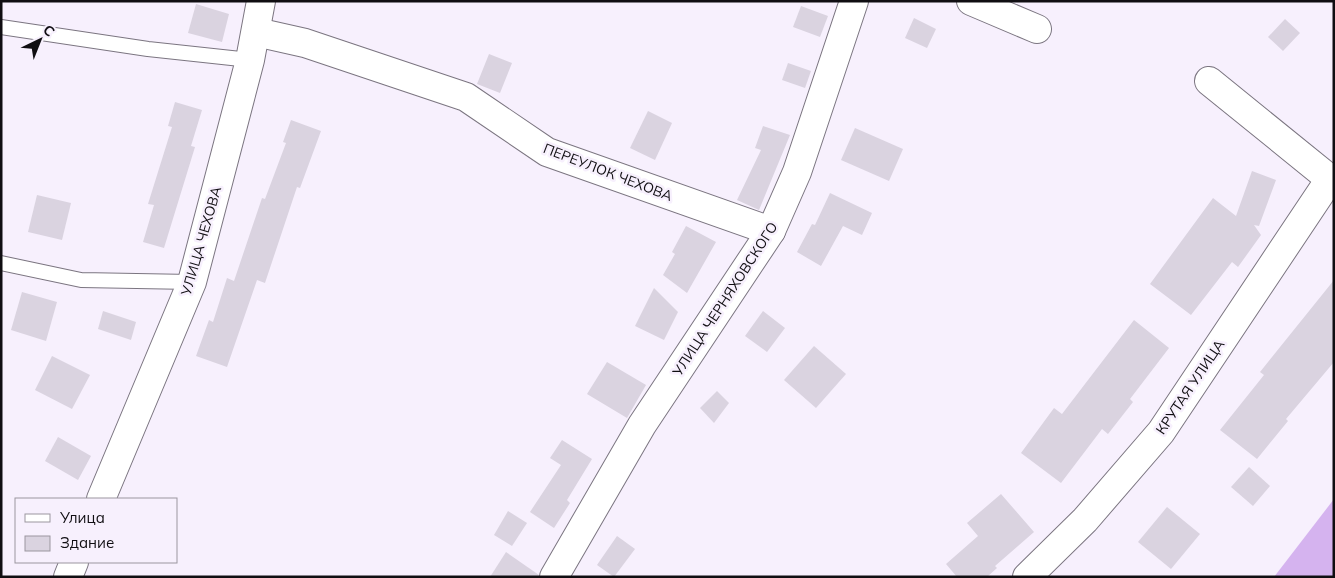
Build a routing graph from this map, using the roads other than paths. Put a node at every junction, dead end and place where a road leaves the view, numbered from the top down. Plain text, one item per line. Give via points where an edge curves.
1 (261, 1) edge
2 (854, 1) edge
3 (971, 1) edge
4 (1, 27) edge
5 (1037, 29) dead end
6 (256, 32) junction
7 (250, 60) junction
8 (1209, 81) dead end
9 (1332, 179) edge
10 (771, 231) junction
11 (1, 263) edge
12 (192, 282) junction
13 (101, 498) edge
14 (74, 563) edge
15 (68, 577) edge
16 (554, 577) edge
17 (1027, 577) edge

1 - 6 street, УЛИЦА ЧЕХОВА
2 - 10 street, УЛИЦА ЧЕРНЯХОВСКОГО via 798,172
3 - 5 street
4 - 7 lane
6 - 7 street, УЛИЦА ЧЕХОВА
6 - 10 street, ПЕРЕУЛОК ЧЕХОВА via 305,43 466,97 547,152
7 - 12 street, УЛИЦА ЧЕХОВА
8 - 9 street
9 - 17 street, КРУТАЯ УЛИЦА via 1161,432 1086,520
10 - 16 street, УЛИЦА ЧЕРНЯХОВСКОГО via 642,425
11 - 12 lane via 81,280
12 - 13 street, УЛИЦА ЧЕХОВА
14 - 15 street

